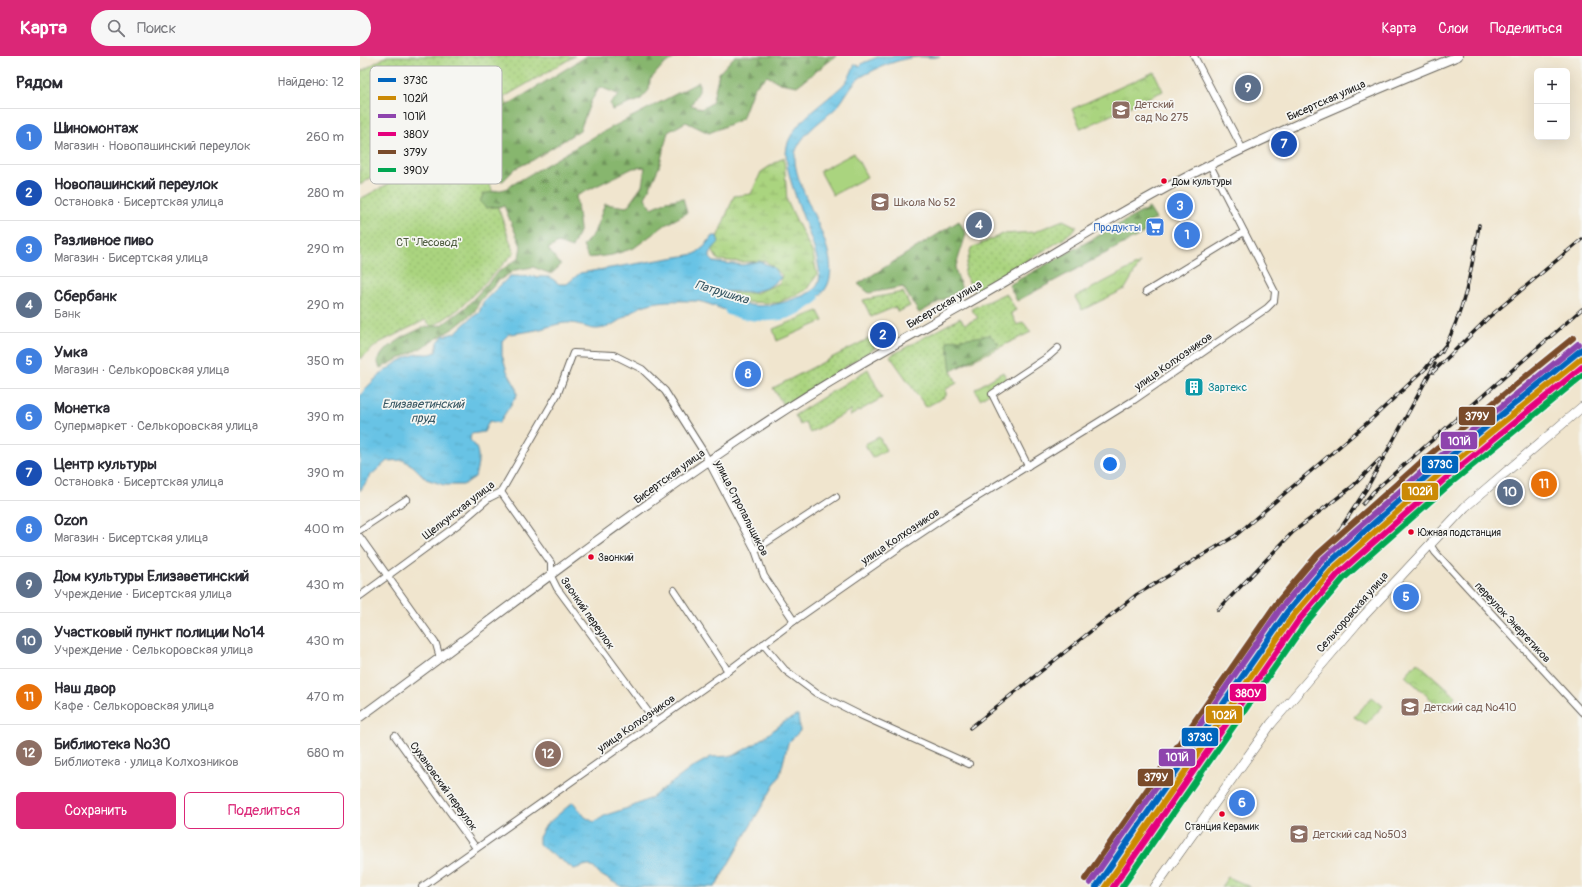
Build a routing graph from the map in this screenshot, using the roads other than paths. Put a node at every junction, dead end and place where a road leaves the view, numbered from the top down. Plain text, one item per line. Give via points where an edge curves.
1 (1194, 56) edge
2 (1458, 56) edge
3 (1243, 150) junction
4 (1210, 165) junction
5 (1244, 232) junction
6 (1146, 292) dead end
7 (1058, 348) dead end
8 (573, 353) joint
9 (1582, 407) edge
10 (708, 461) junction
11 (1028, 466) junction
12 (501, 492) junction
13 (836, 497) dead end
14 (407, 499) dead end
15 (360, 530) edge
16 (360, 537) edge
17 (1430, 544) junction
18 (755, 550) junction
19 (388, 576) junction
20 (551, 576) junction
21 (674, 590) dead end
22 (360, 596) edge
23 (794, 621) junction
24 (763, 644) junction
25 (440, 658) junction
26 (728, 671) junction
27 (1582, 712) edge
28 (360, 717) edge
29 (655, 721) junction
30 (395, 736) dead end
31 (969, 764) dead end
32 (476, 848) junction
33 (422, 887) edge
34 (1155, 887) edge

1 - 3 street
2 - 3 main road, Бисертская улица via 1326,111
3 - 4 main road, Бисертская улица
4 - 5 street, улица Колхозников
4 - 10 main road, Бисертская улица via 1112,218 964,306 867,359
5 - 6 street
5 - 11 street, улица Колхозников via 1276,292 1274,301 1134,400
7 - 11 street via 992,394
8 - 10 street, улица Стропальщиков via 614,355 642,369 665,390
8 - 12 street, Щелкунская улица via 558,393
9 - 17 main road, Селькоровская улица via 1465,507
10 - 18 street, улица Стропальщиков
10 - 20 main road, Бисертская улица
11 - 23 street, улица Колхозников via 950,514
12 - 19 street, Щелкунская улица via 489,498
12 - 20 street, Звонкий переулок via 551,563
13 - 18 street
14 - 15 street
16 - 19 street
17 - 27 street, переулок Энергетиков
17 - 34 main road, Селькоровская улица via 1358,622 1271,724
18 - 23 street, улица Стропальщиков via 764,576
19 - 22 street, Щелкунская улица
19 - 25 street via 436,644
20 - 25 main road, Бисертская улица
20 - 29 street, Звонкий переулок via 557,588
21 - 26 street
23 - 24 street, улица Колхозников
24 - 26 street, улица Колхозников
24 - 31 street via 785,670 816,693
25 - 28 main road, Бисертская улица
26 - 29 street, улица Колхозников
29 - 32 street, улица Колхозников
30 - 32 street, Сухановский переулок
32 - 33 street, улица Колхозников

